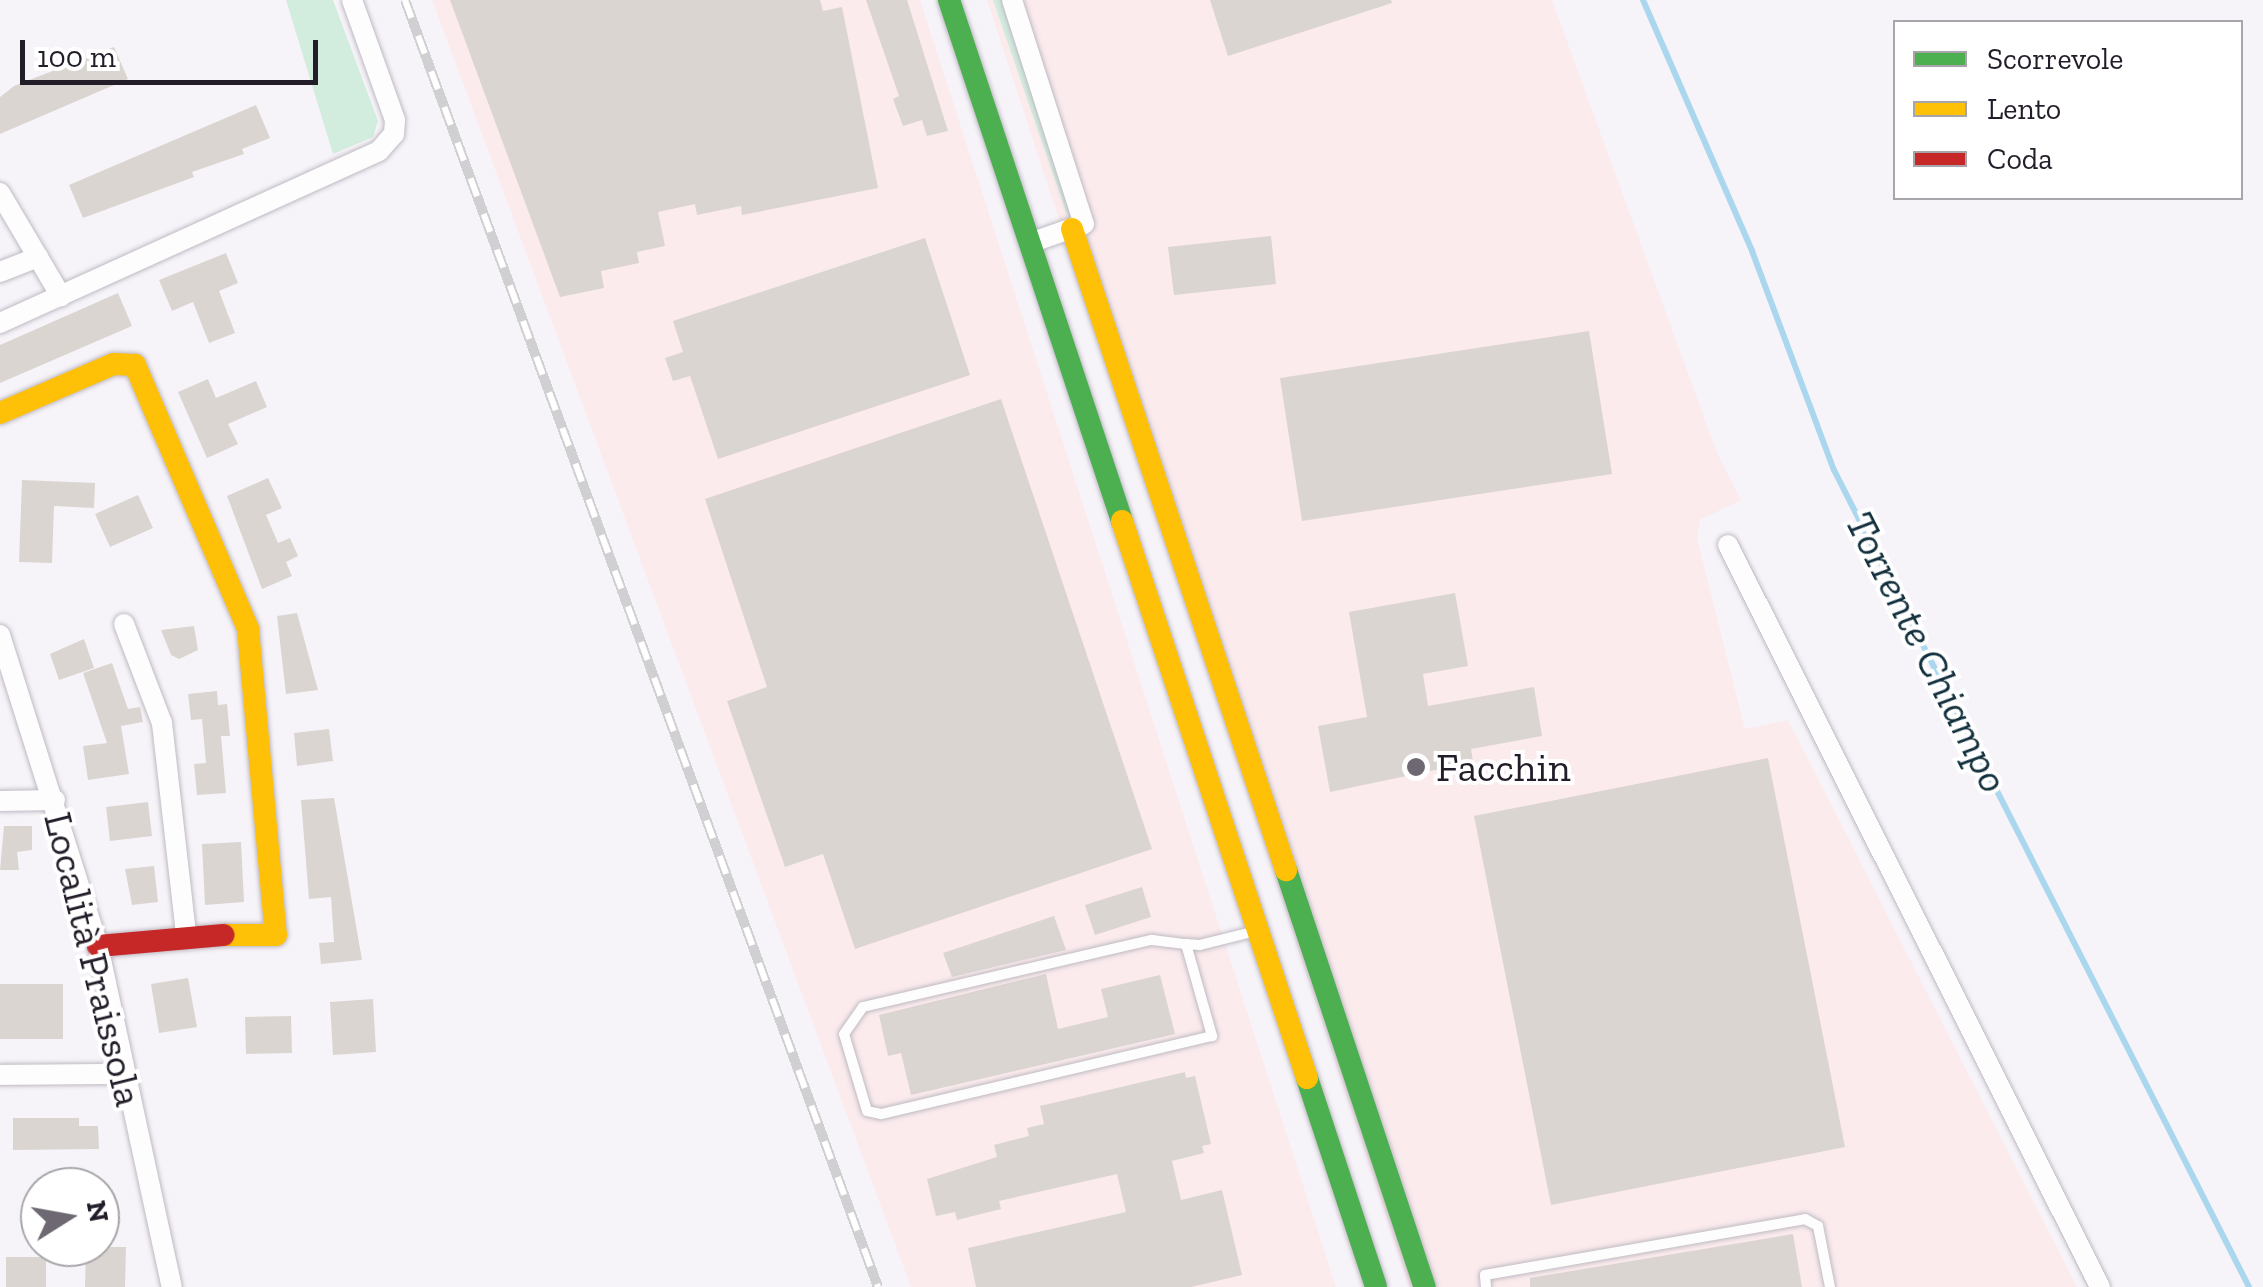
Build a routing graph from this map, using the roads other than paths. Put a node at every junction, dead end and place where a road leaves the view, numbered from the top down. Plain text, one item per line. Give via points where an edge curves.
1 (352, 0) edge
2 (949, 0) edge
3 (1012, 0) edge
4 (0, 193) edge
5 (1072, 230) junction
6 (1030, 243) junction
7 (38, 257) junction
8 (0, 272) edge
9 (60, 296) junction
10 (0, 323) edge
11 (0, 413) edge
12 (1728, 545) dead end
13 (124, 624) dead end
14 (0, 635) edge
15 (55, 800) junction
16 (0, 801) edge
17 (1257, 930) junction
18 (186, 935) junction
19 (1186, 944) junction
20 (98, 946) junction
21 (125, 1074) junction
22 (0, 1076) edge
23 (172, 1287) edge
24 (1376, 1287) edge
25 (1425, 1287) edge
26 (1486, 1287) edge
27 (1830, 1287) edge
28 (2100, 1287) edge

1 - 9 street via 395,120 394,134 379,151
2 - 6 street
3 - 5 street via 1084,224
4 - 7 street
5 - 6 street
5 - 25 street
6 - 17 street
7 - 8 street
7 - 9 street
9 - 10 street
11 - 18 street via 114,364 135,365 238,597 248,629 276,935
12 - 28 street
13 - 18 street via 162,723
14 - 15 street, Località Praissola
15 - 16 street
15 - 20 street, Località Praissola
17 - 19 lane
17 - 24 street
18 - 20 street
19 - 19 lane via 1152,940 863,1007 844,1034 867,1111 881,1114 1212,1036
20 - 21 street, Località Praissola
21 - 22 street
21 - 23 street, Località Praissola
26 - 27 lane via 1485,1275 1805,1219 1818,1226

